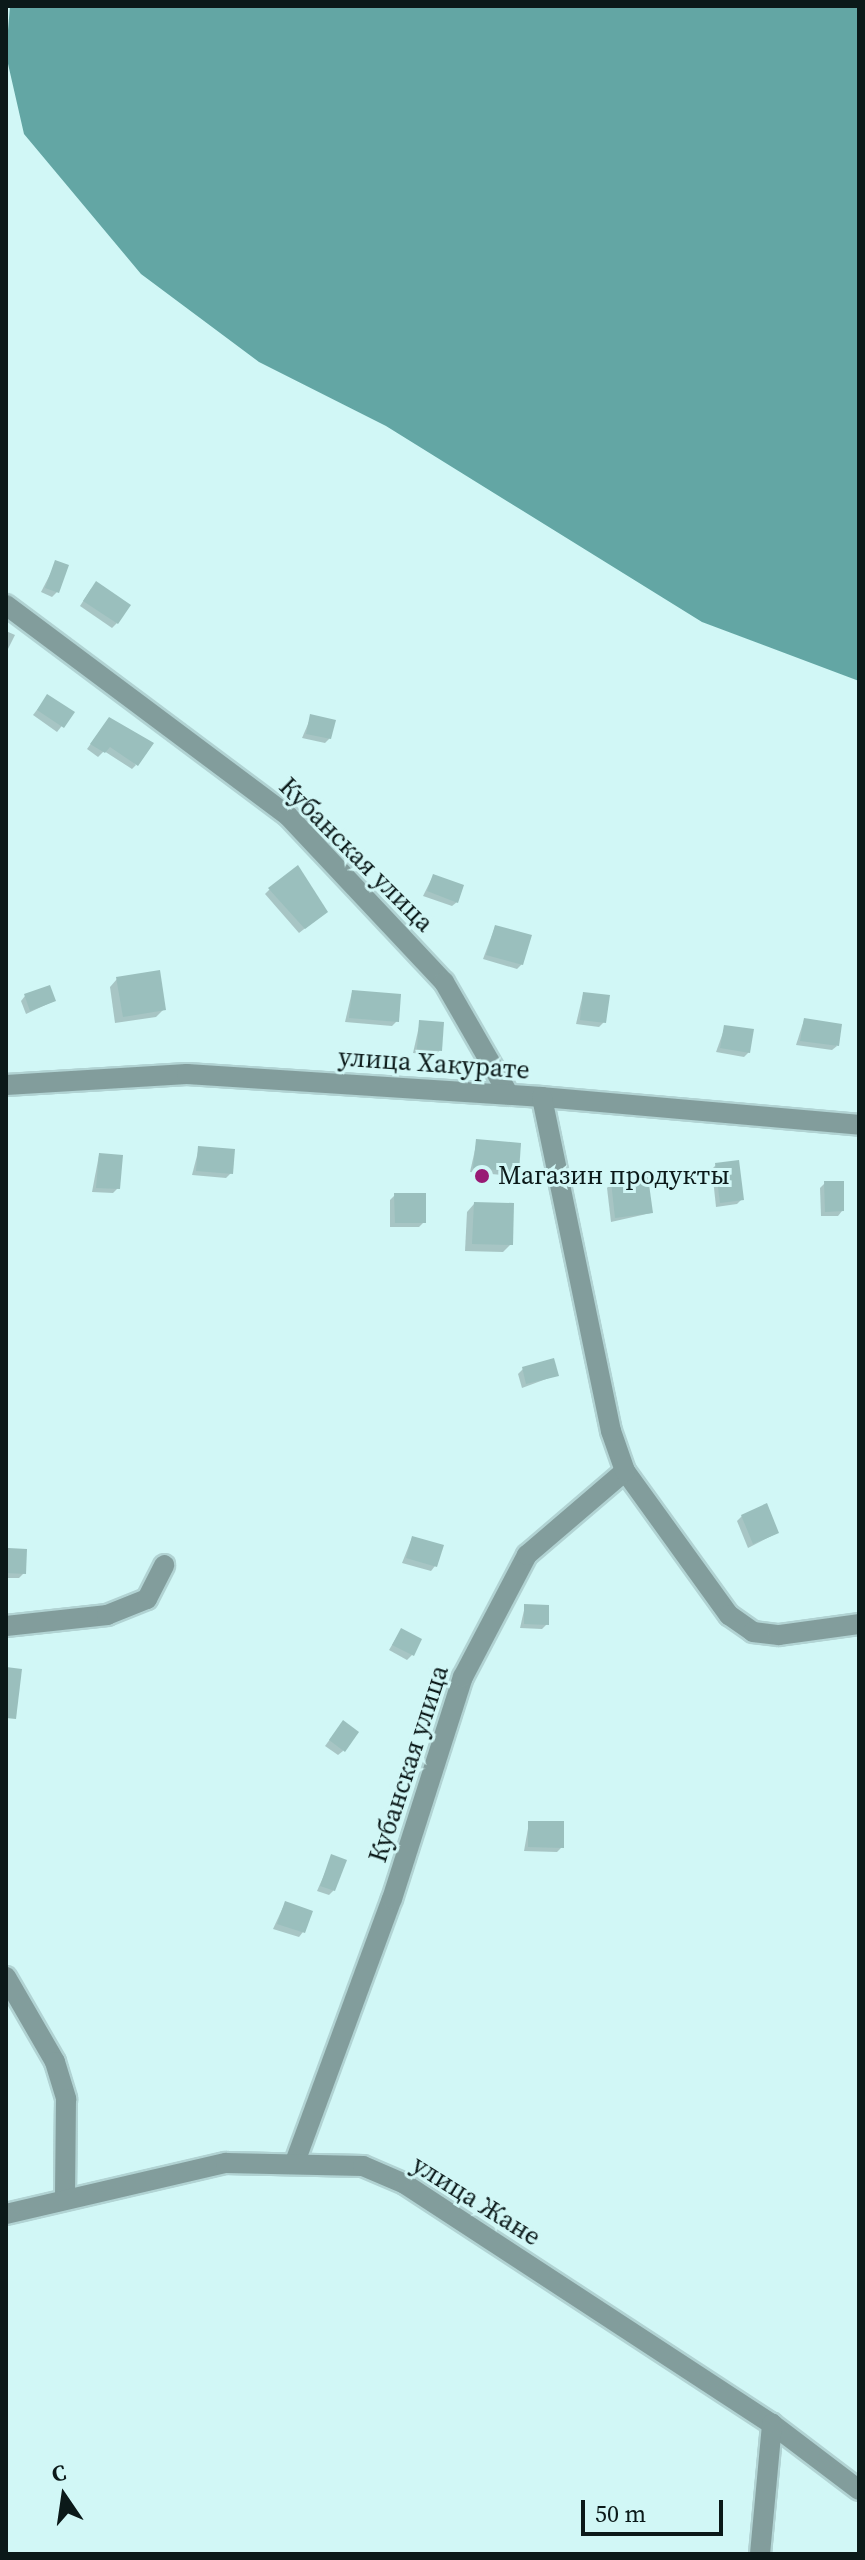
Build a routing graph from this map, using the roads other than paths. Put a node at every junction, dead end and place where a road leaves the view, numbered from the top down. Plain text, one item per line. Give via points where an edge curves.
1 (6, 605) edge
2 (6, 1085) edge
3 (509, 1095) junction
4 (542, 1097) junction
5 (859, 1125) edge
6 (625, 1471) junction
7 (164, 1565) dead end
8 (859, 1624) edge
9 (6, 1626) edge
10 (6, 1977) edge
11 (295, 2162) junction
12 (65, 2199) junction
13 (6, 2214) edge
14 (772, 2424) junction
15 (859, 2490) edge
16 (760, 2554) edge

1 - 3 street, Кубанская улица via 288,816 444,982
2 - 3 street, улица Хакурате via 187,1074
3 - 4 street, улица Хакурате
4 - 5 street, улица Хакурате
4 - 6 street via 611,1431
6 - 8 street via 729,1615 753,1632 779,1635
6 - 11 street, Кубанская улица via 527,1555 463,1677 392,1899
7 - 9 street via 147,1599 107,1615
10 - 12 street via 55,2062 66,2099
11 - 12 street, улица Жане via 226,2163
11 - 14 street, улица Жане via 363,2166 405,2184
12 - 13 street, улица Жане
14 - 15 street, улица Жане
14 - 16 street

